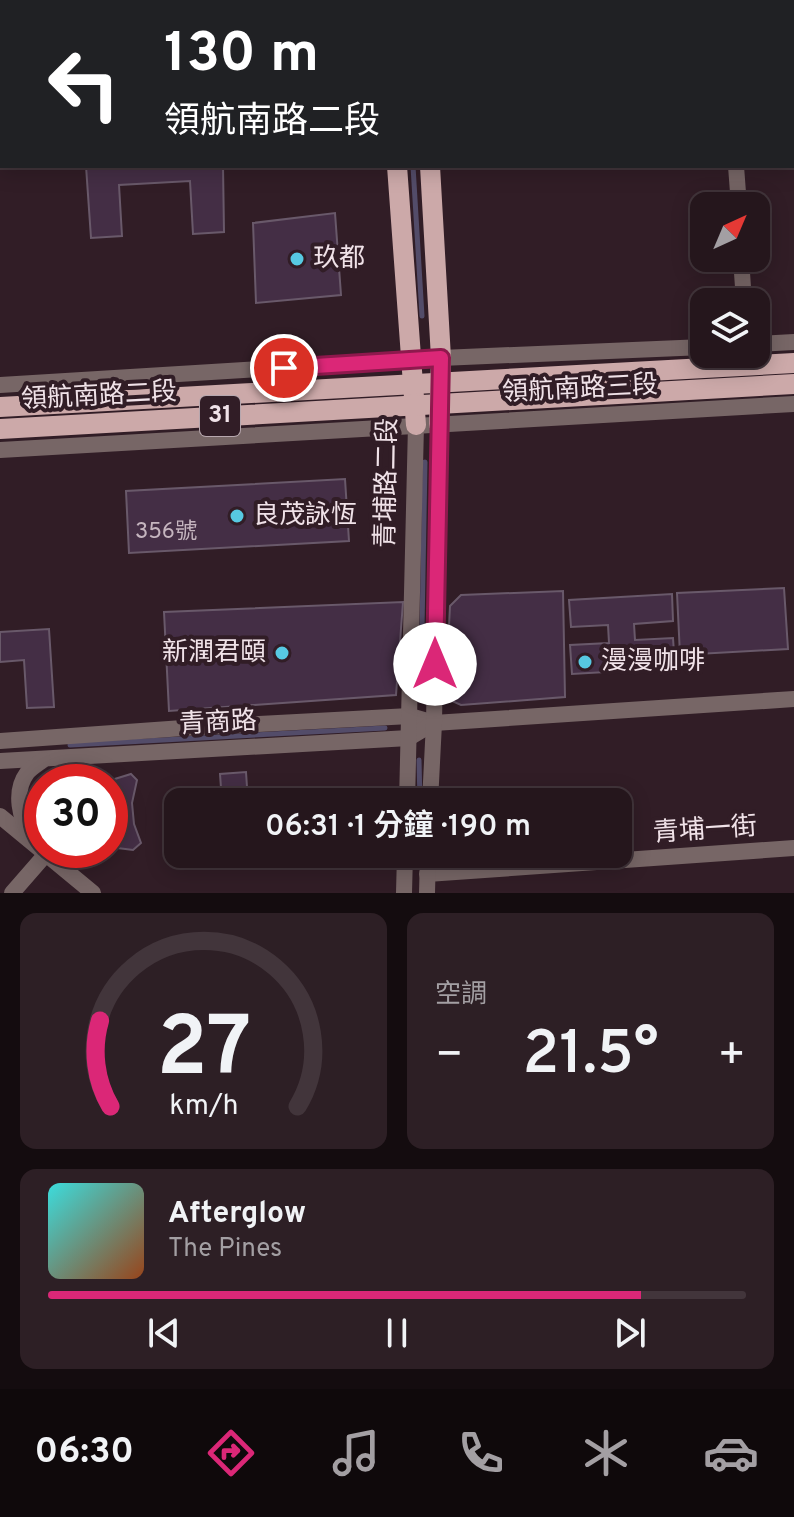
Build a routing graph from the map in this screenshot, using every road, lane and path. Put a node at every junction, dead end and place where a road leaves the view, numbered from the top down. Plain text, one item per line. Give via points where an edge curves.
1 (397, 168) edge
2 (430, 168) edge
3 (736, 168) edge
4 (738, 192) edge
5 (794, 342) edge
6 (770, 343) edge
7 (690, 348) edge
8 (441, 358) junction
9 (410, 361) junction
10 (794, 363) edge
11 (440, 381) junction
12 (794, 384) edge
13 (0, 385) edge
14 (414, 404) junction
15 (794, 404) edge
16 (0, 407) edge
17 (439, 413) junction
18 (0, 429) edge
19 (0, 450) edge
20 (794, 699) edge
21 (410, 716) junction
22 (434, 723) junction
23 (409, 738) junction
24 (0, 741) edge
25 (43, 760) junction
26 (0, 761) edge
27 (38, 764) edge
28 (24, 782) edge
29 (407, 788) edge
30 (431, 788) edge
31 (0, 816) edge
32 (24, 821) edge
33 (24, 836) edge
34 (794, 848) edge
35 (29, 868) edge
36 (63, 868) edge
37 (405, 868) edge
38 (427, 868) edge
39 (427, 874) junction
40 (12, 893) edge
41 (93, 893) edge
42 (404, 893) edge
43 (427, 893) edge

1 - 9 main road, 青埔路二段
2 - 8 main road, 青埔路二段
3 - 4 street
5 - 6 street
7 - 8 street, 領航南路三段 / 31
8 - 9 street, 領航南路三段 / 31
8 - 11 main road, 青埔路二段
9 - 13 street, 領航南路二段 / 31
9 - 14 main road, 青埔路二段
10 - 11 main road, 領航南路三段 / 31
11 - 14 main road, 31
11 - 17 main road, 青埔路二段
12 - 17 main road, 領航南路三段 / 31
14 - 16 main road, 領航南路二段 / 31
14 - 17 main road, 領航南路二段 / 31
14 - 18 main road, 領航南路二段 / 31
14 - 19 street, 領航南路二段 / 31
14 - 21 street, 青埔路二段
15 - 17 street, 領航南路三段 / 31
17 - 22 street, 青埔路二段
20 - 22 street, 青商路
21 - 22 street, 青商路
21 - 23 street, 青埔路二段
21 - 24 street, 青商路
22 - 23 street, 青商路
22 - 30 street, 青埔路二段
23 - 25 street, 青商路
23 - 29 street, 青埔路二段
25 - 26 street, 青商路
25 - 27 street
28 - 32 street via 18,798
31 - 33 street
34 - 39 street, 青埔一街
35 - 40 street
36 - 41 street
37 - 42 street
38 - 39 street
39 - 43 street

